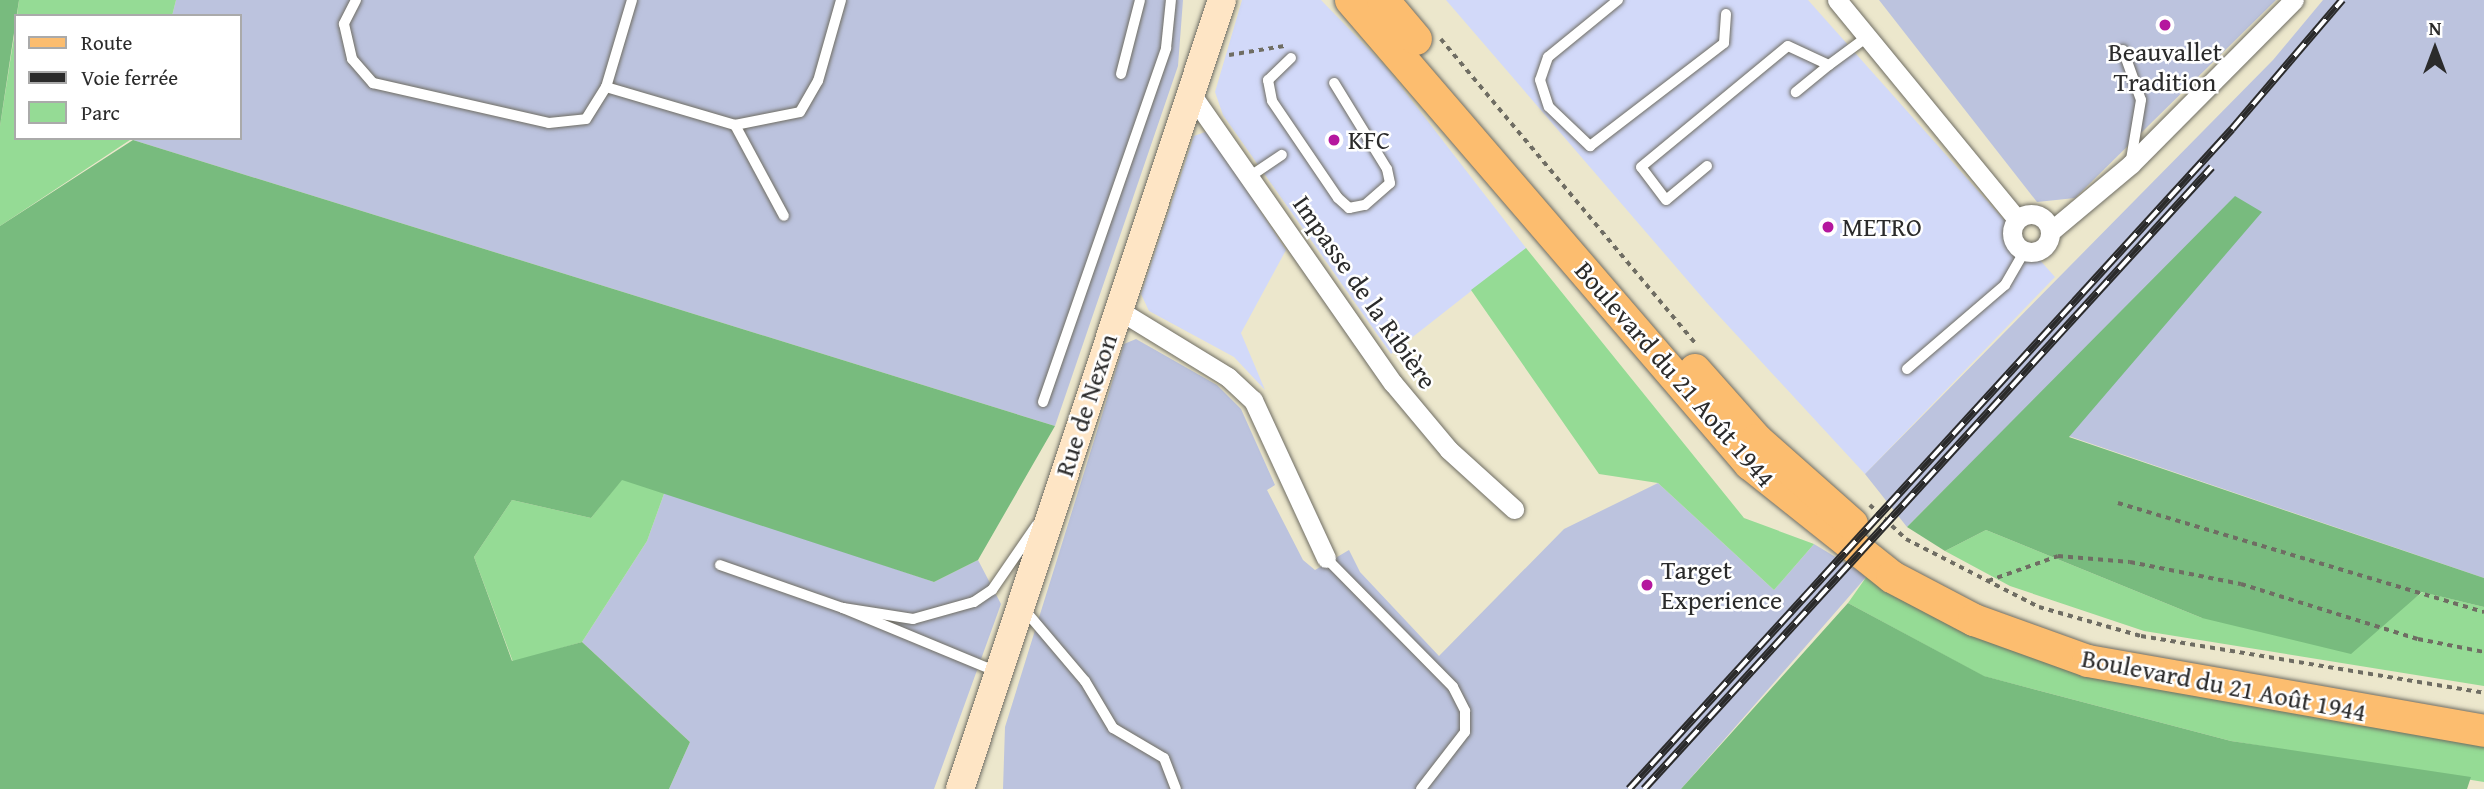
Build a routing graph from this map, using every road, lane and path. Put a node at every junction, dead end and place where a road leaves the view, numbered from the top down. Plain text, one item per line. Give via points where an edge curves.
1 (356, 0) edge
2 (632, 0) edge
3 (841, 0) edge
4 (1140, 0) edge
5 (1171, 0) edge
6 (1351, 0) edge
7 (1383, 0) edge
8 (1618, 0) edge
9 (1837, 0) edge
10 (2294, 0) edge
11 (1726, 15) dead end
12 (1213, 17) edge
13 (1434, 31) dead end
14 (1867, 37) junction
15 (2123, 50) dead end
16 (1291, 58) joint
17 (1829, 65) junction
18 (1121, 74) dead end
19 (1334, 83) dead end
20 (606, 87) junction
21 (1189, 91) junction
22 (1796, 92) dead end
23 (735, 125) junction
24 (1282, 155) dead end
25 (2131, 164) junction
26 (1707, 166) dead end
27 (1252, 175) junction
28 (784, 216) dead end
29 (2017, 219) junction
30 (2050, 231) junction
31 (2025, 251) junction
32 (1117, 309) junction
33 (1703, 353) dead end
34 (1907, 369) dead end
35 (1043, 402) dead end
36 (1055, 500) junction
37 (1866, 503) dead end
38 (2118, 503) dead end
39 (1514, 509) dead end
40 (1326, 558) joint
41 (720, 565) dead end
42 (1987, 581) junction
43 (1021, 605) junction
44 (843, 608) junction
45 (2484, 612) edge
46 (2484, 652) edge
47 (999, 672) junction
48 (2484, 693) edge
49 (2484, 710) edge
50 (2484, 732) edge
51 (964, 785) edge
52 (1176, 789) edge
53 (1421, 789) edge

1 - 20 lane via 344,24 352,59 373,83 549,123 586,119
2 - 20 lane
3 - 23 lane via 818,81 800,112
4 - 18 lane
5 - 35 lane via 1166,48
6 - 50 main road, Boulevard du 21 Août 1944 via 1750,464 1892,577 1974,620 2088,661
7 - 49 main road, Boulevard du 21 Août 1944 via 1756,440 1844,519 1905,561 1980,600 2095,643
8 - 11 lane via 1548,57 1540,80 1549,107 1590,146 1724,43
9 - 14 street
10 - 25 street
12 - 16 path via 1232,56 1277,42
12 - 21 main road, Rue de Nexon
13 - 33 path
14 - 17 lane
14 - 29 street
15 - 25 lane via 2141,100
16 - 19 lane via 1268,80 1272,101 1349,208 1365,205 1390,183 1387,169
17 - 22 lane
17 - 26 lane via 1788,46 1641,167 1666,200
20 - 23 lane
21 - 27 street, Impasse de la Ribière
21 - 32 main road, Rue de Nexon
23 - 28 lane
24 - 27 lane
25 - 30 street
27 - 39 street, Impasse de la Ribière via 1392,383 1449,450
29 - 30 street via 2039,215
29 - 31 street via 2012,238
30 - 31 street via 2043,248
31 - 34 lane via 2005,285
32 - 36 main road, Rue de Nexon
32 - 40 street via 1228,377 1253,400
36 - 43 main road, Rue de Nexon
36 - 44 lane via 992,590 974,602 914,619
37 - 42 path via 1906,539
38 - 45 path
40 - 53 lane via 1453,687 1465,711 1465,732
41 - 44 lane
42 - 46 path via 2058,556 2130,562 2241,584 2418,639
42 - 48 path via 2039,607 2141,636
43 - 47 main road, Rue de Nexon
43 - 52 lane via 1085,681 1113,729 1164,758
44 - 47 lane
47 - 51 main road, Rue de Nexon

